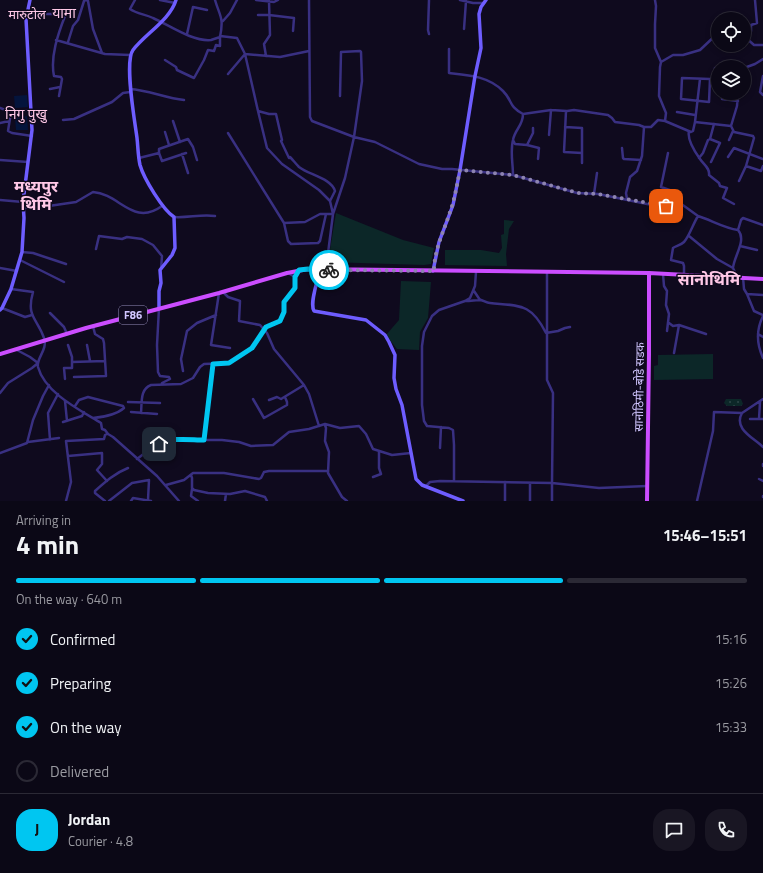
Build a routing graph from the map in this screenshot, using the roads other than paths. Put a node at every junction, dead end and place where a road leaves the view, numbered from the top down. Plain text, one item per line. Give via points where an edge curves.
1 (30, 0) edge
2 (135, 0) edge
3 (160, 0) edge
4 (215, 0) edge
5 (237, 0) edge
6 (256, 0) edge
7 (264, 0) edge
8 (278, 0) edge
9 (308, 0) edge
10 (429, 0) edge
11 (460, 0) edge
12 (655, 0) edge
13 (755, 0) edge
14 (269, 1) junction
15 (466, 1) junction
16 (485, 1) edge
17 (176, 2) edge
18 (207, 10) dead end
19 (66, 12) dead end
20 (27, 14) junction
21 (269, 14) junction
22 (258, 15) dead end
23 (65, 16) dead end
24 (161, 22) junction
25 (222, 22) junction
26 (464, 30) dead end
27 (293, 31) dead end
28 (751, 31) edge
29 (187, 34) junction
30 (429, 34) dead end
31 (220, 37) junction
32 (56, 40) junction
33 (711, 40) edge
34 (68, 42) junction
35 (751, 42) edge
36 (763, 45) edge
37 (449, 49) dead end
38 (309, 51) junction
39 (102, 53) junction
40 (245, 54) junction
41 (130, 55) junction
42 (266, 56) junction
43 (763, 59) edge
44 (165, 60) dead end
45 (661, 62) junction
46 (751, 65) edge
47 (228, 74) dead end
48 (475, 76) junction
49 (763, 76) edge
50 (700, 79) junction
51 (710, 79) joint
52 (60, 87) junction
53 (50, 89) dead end
54 (130, 91) junction
55 (763, 95) edge
56 (59, 96) dead end
57 (340, 96) dead end
58 (184, 100) dead end
59 (697, 100) junction
60 (730, 100) edge
61 (738, 101) joint
62 (0, 108) edge
63 (31, 110) junction
64 (551, 110) junction
65 (258, 111) junction
66 (566, 111) junction
67 (11, 112) junction
68 (677, 112) dead end
69 (523, 114) junction
70 (695, 115) junction
71 (64, 120) dead end
72 (9, 121) junction
73 (173, 121) dead end
74 (665, 121) junction
75 (695, 122) junction
76 (0, 123) edge
77 (714, 124) junction
78 (732, 126) junction
79 (565, 127) junction
80 (644, 127) junction
81 (533, 128) dead end
82 (689, 131) junction
83 (733, 131) junction
84 (165, 132) dead end
85 (228, 133) dead end
86 (549, 134) dead end
87 (32, 136) junction
88 (354, 137) junction
89 (513, 137) junction
90 (710, 140) junction
91 (729, 140) dead end
92 (180, 142) junction
93 (169, 145) junction
94 (527, 145) junction
95 (622, 148) dead end
96 (159, 153) junction
97 (186, 153) dead end
98 (582, 153) junction
99 (668, 153) dead end
100 (182, 154) junction
101 (750, 154) junction
102 (728, 157) dead end
103 (139, 158) junction
104 (699, 158) junction
105 (538, 159) dead end
106 (763, 159) edge
107 (0, 160) edge
108 (197, 160) dead end
109 (641, 160) junction
110 (29, 162) junction
111 (711, 162) dead end
112 (582, 163) dead end
113 (746, 166) junction
114 (763, 166) edge
115 (460, 170) junction
116 (188, 173) dead end
117 (597, 173) dead end
118 (513, 175) junction
119 (739, 181) dead end
120 (594, 194) junction
121 (627, 199) junction
122 (0, 200) edge
123 (330, 201) junction
124 (23, 202) junction
125 (734, 204) dead end
126 (674, 205) junction
127 (162, 206) junction
128 (23, 208) junction
129 (326, 214) junction
130 (333, 214) junction
131 (215, 216) dead end
132 (698, 216) junction
133 (174, 217) junction
134 (284, 223) junction
135 (763, 225) edge
136 (738, 230) junction
137 (689, 236) junction
138 (740, 246) junction
139 (96, 249) dead end
140 (757, 250) dead end
141 (22, 252) junction
142 (20, 260) junction
143 (66, 264) dead end
144 (0, 268) edge
145 (733, 268) junction
146 (161, 269) junction
147 (319, 269) junction
148 (299, 270) junction
149 (326, 270) junction
150 (17, 271) junction
151 (434, 271) junction
152 (476, 272) junction
153 (547, 272) junction
154 (287, 273) junction
155 (649, 273) junction
156 (663, 274) junction
157 (684, 275) junction
158 (295, 277) junction
159 (737, 277) junction
160 (743, 277) junction
161 (762, 278) edge
162 (64, 282) dead end
163 (11, 290) junction
164 (474, 291) junction
165 (221, 292) junction
166 (747, 294) junction
167 (763, 295) edge
168 (480, 300) junction
169 (465, 301) junction
170 (159, 308) junction
171 (1, 309) edge
172 (50, 313) dead end
173 (32, 315) junction
174 (216, 315) junction
175 (763, 316) edge
176 (669, 323) junction
177 (678, 325) junction
178 (93, 326) junction
179 (570, 327) dead end
180 (264, 329) junction
181 (667, 331) dead end
182 (546, 333) junction
183 (67, 334) junction
184 (706, 334) dead end
185 (758, 334) junction
186 (763, 337) edge
187 (44, 340) junction
188 (68, 345) dead end
189 (87, 345) dead end
190 (230, 348) dead end
191 (15, 349) junction
192 (674, 353) dead end
193 (0, 354) edge
194 (763, 358) edge
195 (90, 361) junction
196 (105, 361) junction
197 (72, 362) junction
198 (38, 363) junction
199 (213, 364) junction
200 (183, 371) dead end
201 (74, 378) dead end
202 (65, 379) dead end
203 (157, 384) junction
204 (49, 385) junction
205 (304, 385) junction
206 (0, 393) edge
207 (58, 394) junction
208 (285, 397) junction
209 (253, 399) dead end
210 (763, 399) edge
211 (65, 400) junction
212 (269, 400) dead end
213 (760, 401) junction
214 (128, 402) dead end
215 (142, 402) junction
216 (160, 403) dead end
217 (75, 406) junction
218 (84, 412) junction
219 (131, 412) dead end
220 (141, 413) junction
221 (742, 413) junction
222 (156, 414) dead end
223 (92, 418) junction
224 (750, 419) dead end
225 (761, 419) edge
226 (325, 424) junction
227 (319, 426) junction
228 (441, 427) junction
229 (108, 434) junction
230 (59, 438) dead end
231 (50, 440) junction
232 (204, 440) junction
233 (762, 441) edge
234 (28, 442) junction
235 (760, 444) junction
236 (763, 447) edge
237 (440, 448) dead end
238 (379, 452) junction
239 (0, 453) edge
240 (411, 453) junction
241 (68, 456) junction
242 (137, 459) junction
243 (128, 468) dead end
244 (328, 472) junction
245 (190, 475) junction
246 (373, 477) dead end
247 (759, 479) dead end
248 (107, 481) junction
249 (454, 481) junction
250 (763, 481) edge
251 (505, 482) junction
252 (530, 483) junction
253 (552, 483) junction
254 (166, 485) junction
255 (426, 486) junction
256 (647, 486) junction
257 (192, 489) junction
258 (226, 494) junction
259 (149, 500) edge
260 (66, 501) edge
261 (105, 501) edge
262 (109, 501) edge
263 (131, 501) edge
264 (179, 501) edge
265 (198, 501) edge
266 (225, 501) edge
267 (267, 501) edge
268 (347, 501) edge
269 (463, 501) edge
270 (505, 501) edge
271 (530, 501) edge
272 (552, 501) edge
273 (647, 501) edge
274 (697, 501) edge

1 - 20 main road
2 - 24 street via 130,9
3 - 17 street
4 - 25 street
5 - 25 street
6 - 7 street
7 - 14 street
8 - 14 street
9 - 38 street
10 - 30 street
11 - 15 street
12 - 45 street via 656,48
13 - 28 street via 757,23 752,25
14 - 21 street
15 - 16 street
15 - 26 street
16 - 48 main road via 479,14 481,48
17 - 24 main road
18 - 29 street via 193,7
19 - 20 street
20 - 63 main road
21 - 22 street
21 - 27 street via 294,18
21 - 42 street via 270,35 264,44
23 - 32 street
24 - 29 street
24 - 41 main road via 144,37
25 - 31 street
29 - 31 street via 211,40
31 - 40 street via 237,38
31 - 44 street via 220,46 216,45 214,51 208,50 194,78 177,70
32 - 34 street
32 - 52 street via 53,74 61,77
33 - 45 street via 700,50 673,55
34 - 39 street
34 - 39 street via 86,0
35 - 36 street
37 - 48 street via 449,73
38 - 42 street via 280,58
38 - 88 street via 310,120
39 - 41 street via 113,56
40 - 42 street
40 - 47 street
40 - 65 street
41 - 54 main road
43 - 46 street
45 - 74 street via 659,96 666,113
48 - 69 street via 503,90 513,107
48 - 115 main road
49 - 55 street via 760,92
50 - 51 street
50 - 59 street
50 - 59 street via 682,78 681,98
51 - 59 street via 709,102
52 - 53 street
52 - 56 street
54 - 58 street via 140,90
54 - 71 street via 74,119
54 - 103 main road
57 - 88 street via 341,52 360,51 362,81
59 - 70 street
60 - 61 street
61 - 78 street
62 - 67 street
63 - 67 street
63 - 87 main road
64 - 66 street
64 - 69 street
64 - 86 street
65 - 123 street via 267,148 282,164 320,190
65 - 123 street via 276,114 281,141 289,158 334,188
66 - 79 street
66 - 80 street via 577,110 608,115 615,122 639,124
67 - 72 street
68 - 70 street
69 - 89 street via 523,120
70 - 75 street
72 - 76 street
72 - 87 street via 8,131
73 - 92 street
74 - 80 street via 658,120 651,127
74 - 82 street
75 - 77 street
75 - 82 street via 693,131
77 - 78 street
77 - 90 street
78 - 83 street
79 - 98 street via 582,128
79 - 98 street via 564,152
80 - 109 street
81 - 94 street
82 - 104 street via 689,140
83 - 91 street
83 - 101 street via 754,137
84 - 93 street
85 - 134 street
87 - 110 main road
88 - 115 street via 375,142 419,164
88 - 130 street via 345,178
89 - 94 street via 515,144
89 - 118 street
90 - 104 street
90 - 111 street via 720,143
92 - 93 street
92 - 108 street via 188,139
93 - 96 street via 159,149
94 - 105 street via 539,148
95 - 109 street via 624,159
96 - 100 street via 162,161
96 - 103 street
97 - 100 street
98 - 112 street
99 - 126 street via 660,187 678,193
100 - 116 street
101 - 102 street via 734,148
101 - 106 street
101 - 113 street
103 - 127 main road via 143,174
104 - 125 street via 709,169 710,176 720,186 727,188 723,198
107 - 110 street
109 - 121 street via 636,172 630,177
110 - 124 main road
113 - 114 street via 761,171
113 - 119 street
115 - 118 street
115 - 151 main road via 452,205 439,242
117 - 120 street
118 - 120 street via 578,193
120 - 121 street
121 - 126 street via 666,206
122 - 124 street
123 - 130 street
124 - 128 main road
126 - 132 street via 682,204
127 - 128 street via 154,212 138,213 102,193 93,192 76,202
127 - 133 main road
128 - 141 main road
129 - 130 street
129 - 134 street via 320,214 305,222
129 - 134 street via 318,243 291,244
130 - 149 street
131 - 133 street
132 - 136 street via 726,228
132 - 137 street
133 - 146 main road via 174,248
135 - 136 street via 743,218
136 - 138 street
137 - 145 street via 717,259
137 - 157 street via 673,248 670,258 683,263
138 - 140 street
138 - 145 street
139 - 146 street via 99,236 142,239 153,245 162,256
141 - 142 main road
141 - 143 street
142 - 150 main road
142 - 162 street
144 - 150 street
145 - 159 street
146 - 170 main road
147 - 148 main road, F86
147 - 149 main road, F86
147 - 240 main road via 312,305 314,310 366,320 385,335 389,342 395,355 394,378
148 - 154 main road, F86
148 - 158 street
149 - 151 main road, F86
150 - 163 main road
151 - 152 main road, F86
152 - 153 main road, F86
152 - 164 street
153 - 155 main road, F86
153 - 182 street
154 - 158 street
154 - 165 main road, F86
155 - 156 main road, F86
155 - 256 main road, सानोठिमी-बोडे सडक
156 - 157 main road, F86
156 - 176 street
157 - 159 main road, F86
158 - 180 street via 295,288 284,302 282,318
159 - 160 main road, F86
160 - 161 main road, F86
160 - 166 street
163 - 171 main road
163 - 173 street via 33,292 30,312
164 - 168 street
164 - 169 street
165 - 170 main road, F86
165 - 174 street
165 - 180 street via 240,301 239,321 256,324
166 - 167 street
166 - 175 street via 754,311
168 - 169 street
168 - 182 street via 513,304 527,309 536,316
169 - 228 street via 439,310 432,316 424,332 424,421 427,426
170 - 178 main road, F86
170 - 203 street via 158,372 160,376 170,379
171 - 173 street via 25,317
172 - 183 street via 64,327
173 - 187 street
174 - 190 street via 211,345
174 - 200 street via 197,323 187,331 181,362
175 - 185 street
176 - 177 street via 673,326
176 - 181 street
177 - 184 street
177 - 192 street
178 - 183 main road, F86
178 - 196 street via 95,334 104,343
179 - 182 street
180 - 199 street via 252,348 229,363
180 - 205 street via 274,349
182 - 253 street via 547,380 552,393
183 - 187 main road, F86
185 - 186 street
185 - 194 street
187 - 191 main road, F86
187 - 198 street via 44,349
188 - 197 street
189 - 195 street
191 - 193 main road, F86
191 - 198 street
195 - 196 street
195 - 197 street
196 - 201 street via 106,376
197 - 202 street via 72,368 64,368
198 - 204 street
198 - 206 street via 8,383
199 - 203 street via 202,365 193,378 183,383
199 - 232 street
203 - 215 street via 145,388
204 - 207 street
204 - 234 street via 33,420
205 - 208 street
205 - 227 street via 311,398
207 - 211 street
207 - 231 street via 48,413
208 - 209 street via 286,405 264,418
208 - 212 street
210 - 213 street
211 - 217 street
211 - 218 street via 65,421 82,416
213 - 221 street
213 - 225 street
214 - 215 street
215 - 216 street
215 - 220 street
217 - 218 street
217 - 223 street via 79,400 88,398 124,408 114,414
218 - 223 street
219 - 220 street
220 - 222 street
221 - 235 street via 739,418 740,425
221 - 274 street via 714,412 713,431
223 - 229 street via 101,423 102,429
224 - 225 street
226 - 227 street
226 - 238 street via 340,428 359,426 372,448
226 - 244 street via 325,441 329,452
227 - 232 street via 289,432 273,445 251,446 239,442
228 - 237 street
228 - 249 street via 453,430
229 - 241 street via 105,434 104,439 66,441
229 - 242 street
230 - 231 street
231 - 234 street
232 - 242 street via 165,442 154,446
233 - 235 street
234 - 239 street
235 - 236 street
238 - 240 street via 392,455
238 - 246 street via 381,474
240 - 255 main road via 416,479
241 - 248 street via 102,453 102,464 97,470
241 - 260 street via 71,482
242 - 254 street
243 - 248 street
244 - 245 street via 269,471 264,472 259,479 224,473
244 - 268 street
245 - 254 street via 181,481
245 - 257 street
247 - 250 street
248 - 261 street via 95,491
249 - 251 street
249 - 255 street via 430,482
251 - 252 street
251 - 270 street
252 - 253 street
252 - 271 street
253 - 256 street via 599,488
253 - 272 street
254 - 264 street
255 - 269 main road
256 - 273 main road, सानोठिमी-बोडे सडक
257 - 258 street
257 - 265 street via 191,496
258 - 266 street
258 - 267 street via 245,491 265,497
259 - 262 street via 149,480 132,483
259 - 263 street via 133,498

